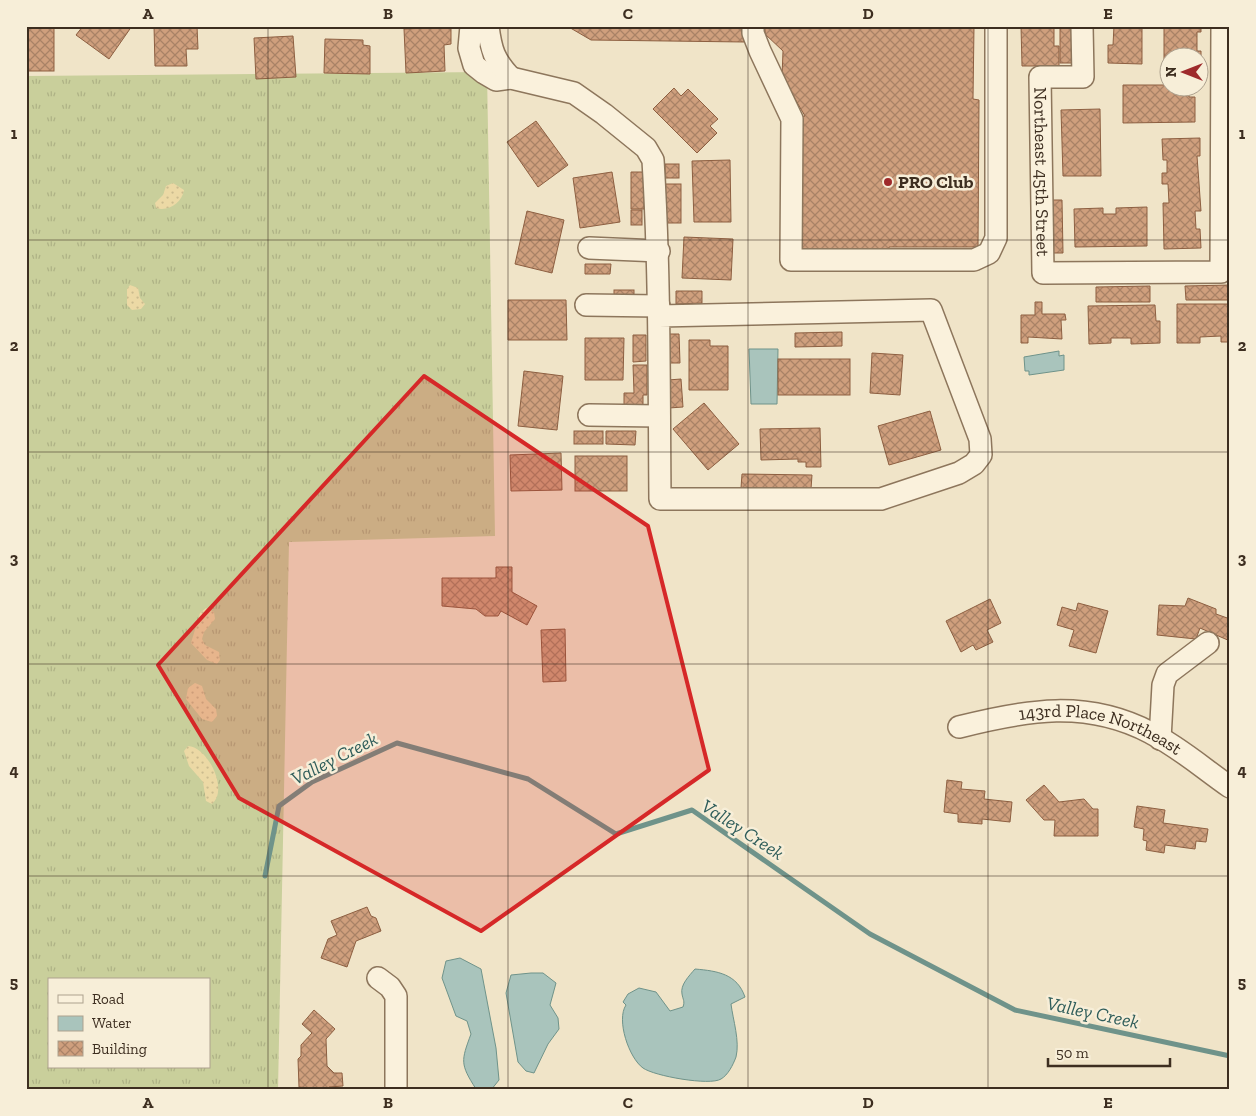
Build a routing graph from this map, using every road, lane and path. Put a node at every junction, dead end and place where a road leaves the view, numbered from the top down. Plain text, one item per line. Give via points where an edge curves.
1 (470, 26) edge
2 (488, 26) edge
3 (753, 26) edge
4 (996, 26) edge
5 (1082, 26) edge
6 (1222, 26) edge
7 (510, 78) junction
8 (589, 248) dead end
9 (658, 251) junction
10 (586, 305) dead end
11 (659, 311) junction
12 (589, 415) dead end
13 (659, 416) junction
14 (1208, 643) dead end
15 (959, 726) dead end
16 (1160, 739) junction
17 (1230, 787) edge
18 (378, 978) dead end
19 (396, 1090) edge

1 - 7 street via 474,65 496,80
2 - 7 street via 497,63
3 - 4 street via 760,51 792,119 791,260 974,260 989,253 996,238
5 - 6 street, Northeast 45th Street via 1083,78 1040,77 1042,272 1221,272
7 - 9 street via 574,93 646,148 652,160
8 - 9 street
9 - 11 street
10 - 11 street
11 - 13 street
11 - 13 street via 931,310 980,439 981,455 959,474 881,499 660,499
12 - 13 street
14 - 16 street via 1167,674 1163,685
15 - 16 street, 143rd Place Northeast via 1009,714 1076,710 1112,717
16 - 17 street, 143rd Place Northeast
18 - 19 street via 396,996

